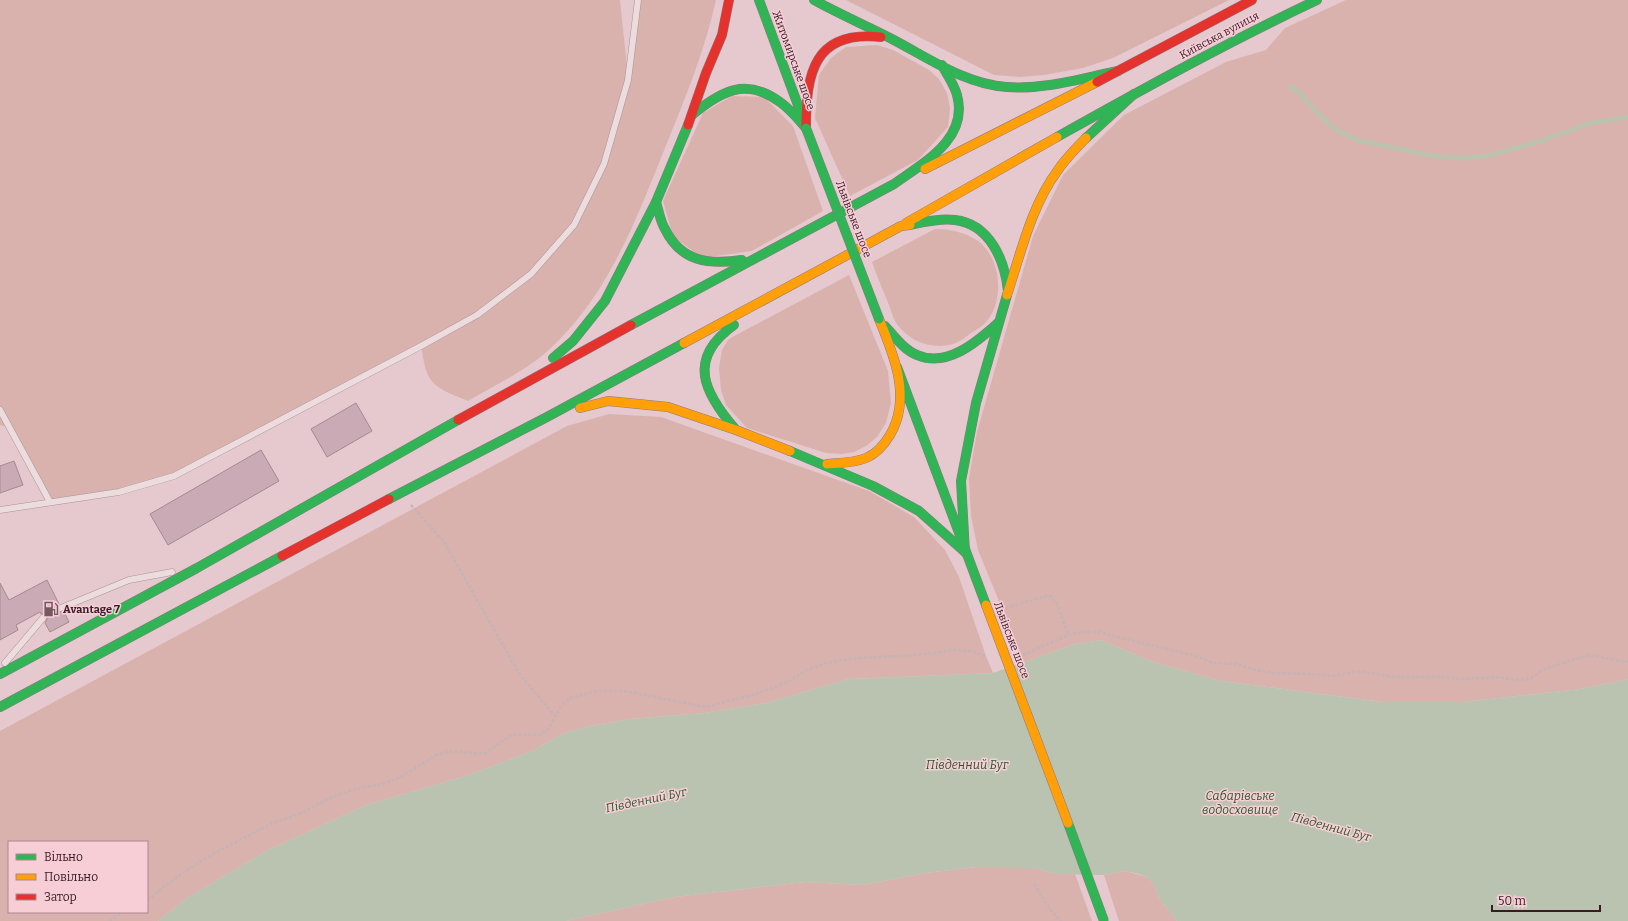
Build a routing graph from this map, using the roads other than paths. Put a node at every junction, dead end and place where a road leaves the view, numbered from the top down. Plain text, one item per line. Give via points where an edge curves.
1 (638, 0) edge
2 (729, 0) edge
3 (759, 0) edge
4 (814, 0) edge
5 (1252, 0) edge
6 (1316, 0) edge
7 (888, 37) junction
8 (942, 65) junction
9 (1118, 71) junction
10 (1134, 94) junction
11 (692, 115) junction
12 (806, 128) junction
13 (894, 184) junction
14 (656, 202) junction
15 (901, 226) junction
16 (757, 257) junction
17 (1008, 291) junction
18 (767, 298) junction
19 (879, 319) junction
20 (998, 323) junction
21 (897, 367) junction
22 (527, 381) junction
23 (0, 410) edge
24 (546, 417) junction
25 (736, 430) junction
26 (822, 464) junction
27 (50, 502) junction
28 (0, 510) edge
29 (965, 552) junction
30 (197, 568) junction
31 (61, 608) dead end
32 (43, 618) dead end
33 (0, 668) edge
34 (0, 674) edge
35 (0, 707) edge
36 (1104, 921) edge

1 - 27 lane via 628,80 604,164 574,225 531,274 478,314 191,468 137,488
2 - 11 main road via 722,34
3 - 12 main road, Житомирське шосе
4 - 7 main road
5 - 9 main road, Київська вулиця
6 - 10 main road, Київська вулиця
7 - 8 main road
7 - 12 main road via 849,37 826,49 813,69 807,90
8 - 9 main road via 964,76 1006,87 1045,85
8 - 13 main road via 958,98 960,109 957,127 945,147
9 - 13 main road, Київська вулиця
10 - 15 main road
10 - 17 main road via 1097,126 1057,171 1029,227
11 - 12 main road via 718,95 733,88 746,87 768,94 780,102
11 - 14 main road
12 - 19 main road, Львівське шосе, bridge
13 - 16 main road
14 - 16 main road via 670,238 680,251 689,257 719,263
14 - 22 main road via 605,302 573,340
15 - 17 main road via 942,220 957,220 970,224 988,238 998,251 1005,268
15 - 18 main road
16 - 22 main road
17 - 20 main road
18 - 24 main road
18 - 25 main road via 716,340 710,348 706,362 707,389 712,400
19 - 20 main road via 917,355 936,358 958,353 977,342
19 - 21 main road, Львівське шосе
20 - 29 main road via 976,403 960,481
21 - 26 main road via 900,410 886,443 867,458 854,462
21 - 29 main road, Львівське шосе
22 - 30 main road
23 - 27 lane
24 - 25 main road via 608,400 668,407
24 - 35 main road
25 - 26 main road
26 - 29 main road via 872,486 919,511
27 - 28 lane
29 - 36 main road, Львівське шосе, bridge
30 - 31 lane via 129,580
30 - 34 main road
32 - 33 lane

